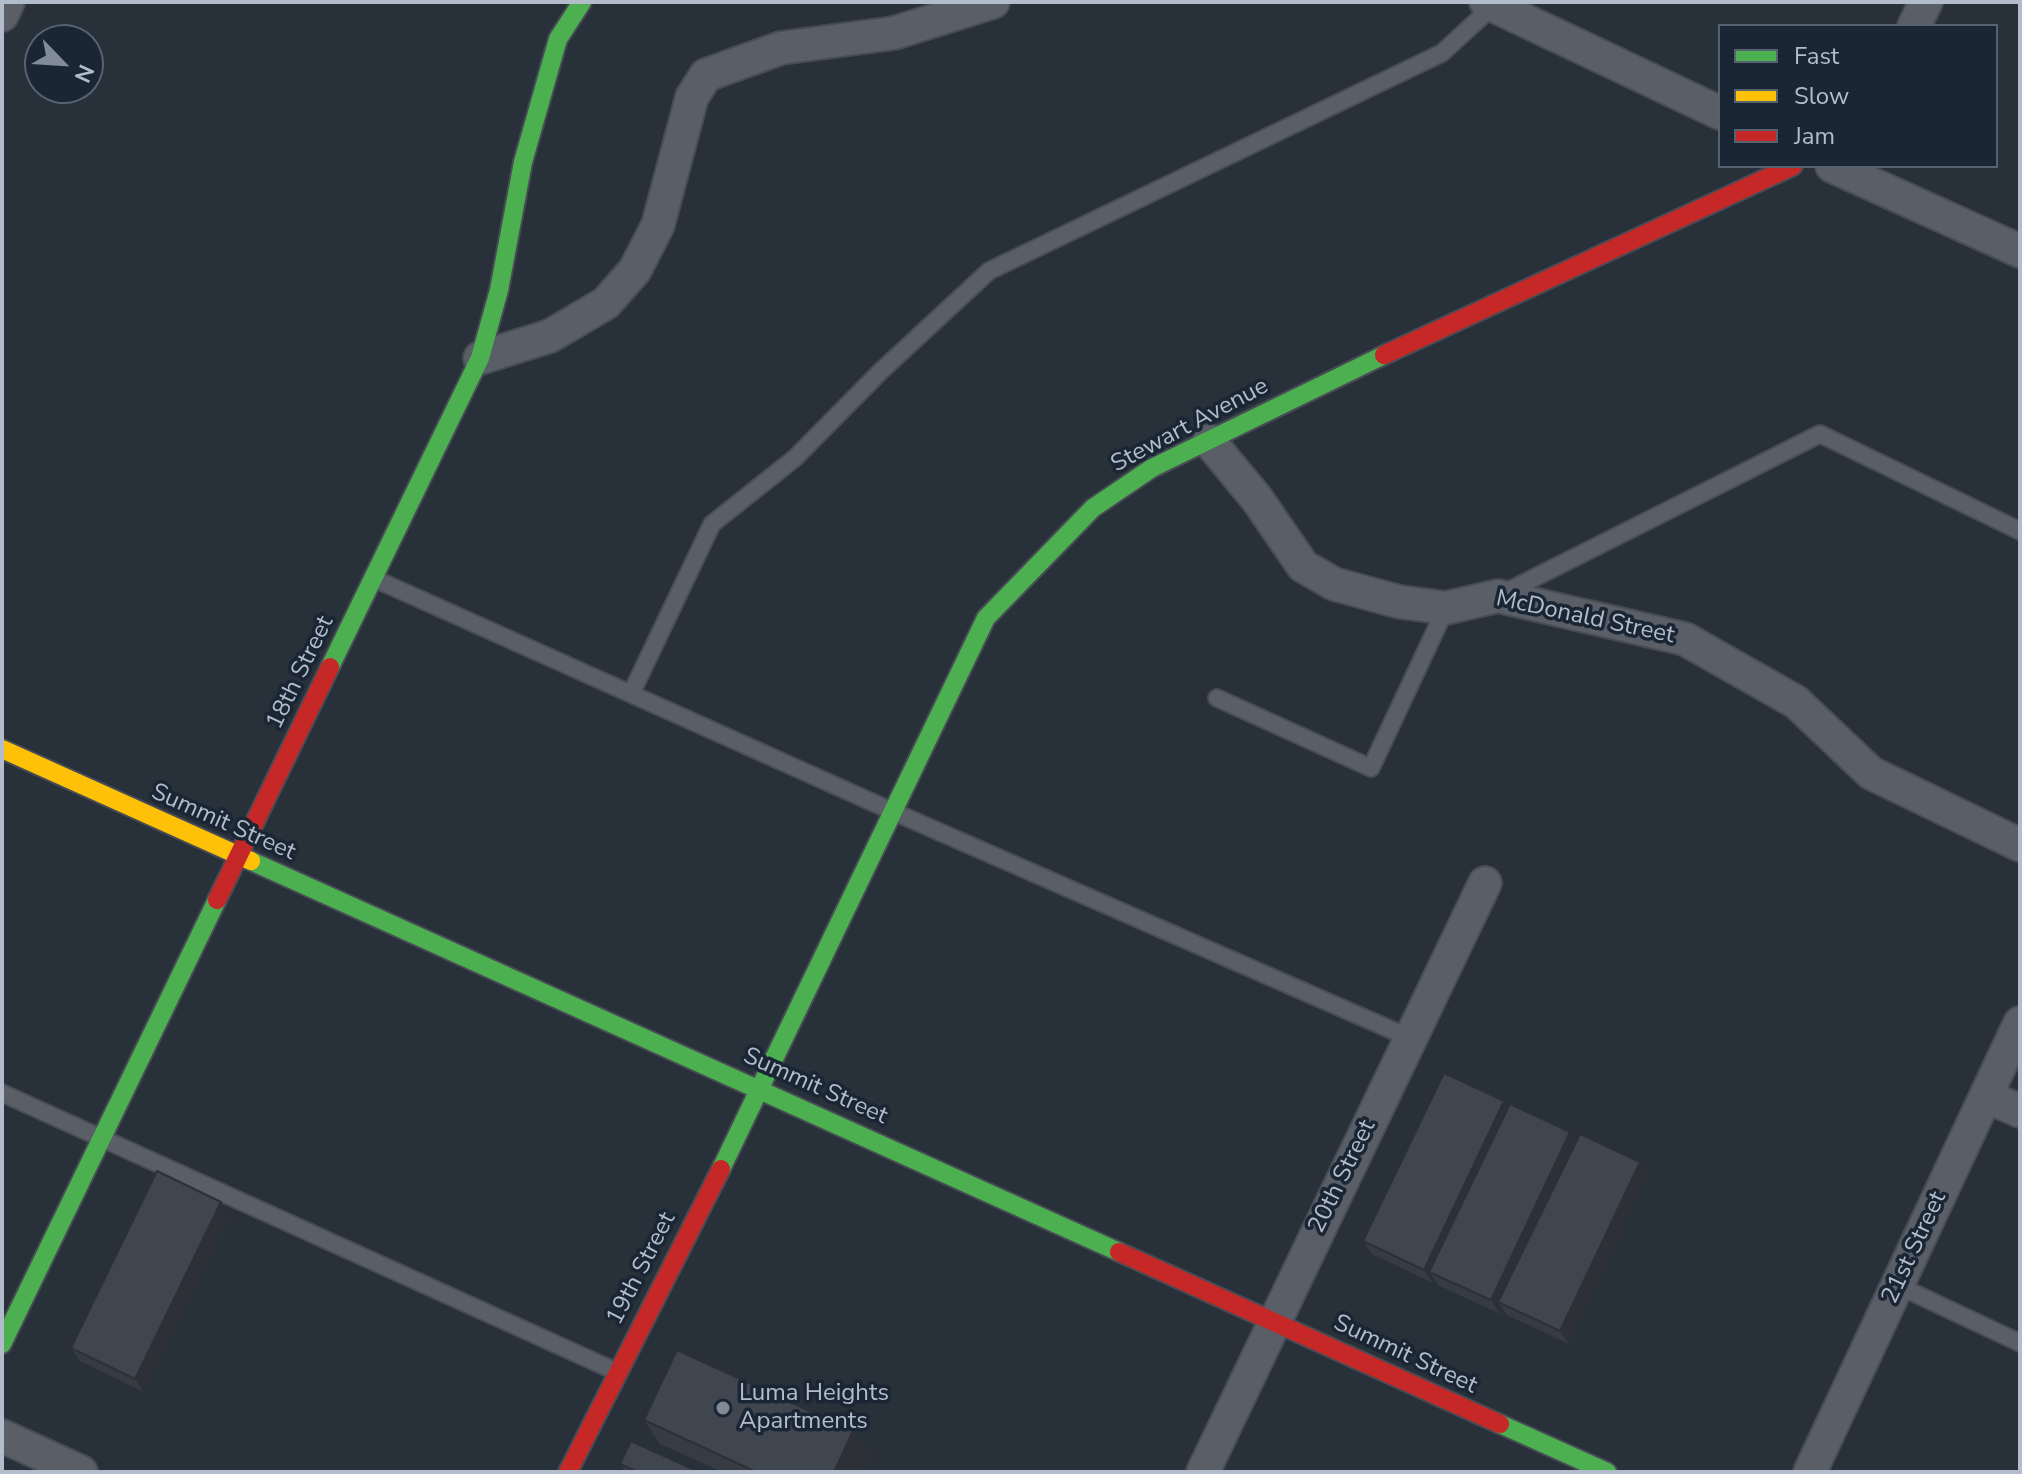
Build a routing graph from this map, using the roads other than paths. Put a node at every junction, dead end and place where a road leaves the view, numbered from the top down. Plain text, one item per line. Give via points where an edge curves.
1 (8, 2) edge
2 (582, 2) edge
3 (993, 2) edge
4 (1926, 2) edge
5 (1490, 4) edge
6 (2, 15) edge
7 (1915, 24) edge
8 (1718, 112) edge
9 (1789, 168) edge
10 (1842, 168) edge
11 (2020, 251) edge
12 (480, 358) junction
13 (1209, 441) junction
14 (2020, 531) edge
15 (374, 579) junction
16 (1498, 596) junction
17 (1446, 608) junction
18 (631, 694) junction
19 (1217, 698) dead end
20 (2, 749) edge
21 (894, 812) junction
22 (2020, 845) edge
23 (238, 856) junction
24 (1485, 883) dead end
25 (2020, 1023) edge
26 (1410, 1038) junction
27 (762, 1088) junction
28 (2, 1093) edge
29 (1986, 1096) junction
30 (2020, 1111) edge
31 (101, 1138) junction
32 (1897, 1285) junction
33 (1274, 1321) junction
34 (2020, 1343) edge
35 (2, 1344) edge
36 (616, 1372) junction
37 (2, 1436) edge
38 (81, 1472) edge
39 (568, 1472) edge
40 (1203, 1472) edge
41 (1607, 1472) edge
42 (1810, 1472) edge

1 - 6 street
2 - 12 street, 18th Street via 558,39 549,70
3 - 12 street via 894,33 781,48 706,75 692,97 658,225 635,270 606,303 550,336
4 - 7 street
5 - 8 street
5 - 18 lane via 1442,53 989,271 795,458 712,524
9 - 13 street, Stewart Avenue via 1483,306
10 - 11 street
12 - 15 street, 18th Street
13 - 17 street, McDonald Street via 1303,566 1334,584
13 - 21 street, Stewart Avenue via 1152,468 1093,508 986,618
14 - 16 lane via 1820,434
15 - 18 lane
15 - 23 street, 18th Street
16 - 17 street, McDonald Street
16 - 22 street, McDonald Street via 1685,639 1796,702 1871,773
17 - 19 lane via 1371,768
18 - 21 lane
20 - 23 street, Summit Street
21 - 26 lane
21 - 27 street, Stewart Avenue
23 - 27 street, Summit Street
23 - 31 street, 18th Street
24 - 26 street, 20th Street
25 - 29 street, 21st Street
26 - 33 street, 20th Street
27 - 33 street, Summit Street
27 - 36 street, 19th Street
28 - 31 lane
29 - 30 street
29 - 32 street, 21st Street
31 - 35 street, 18th Street
31 - 36 lane
32 - 34 lane
32 - 42 street, 21st Street
33 - 40 street, 20th Street
33 - 41 street, Summit Street
36 - 39 street, 19th Street
37 - 38 street

